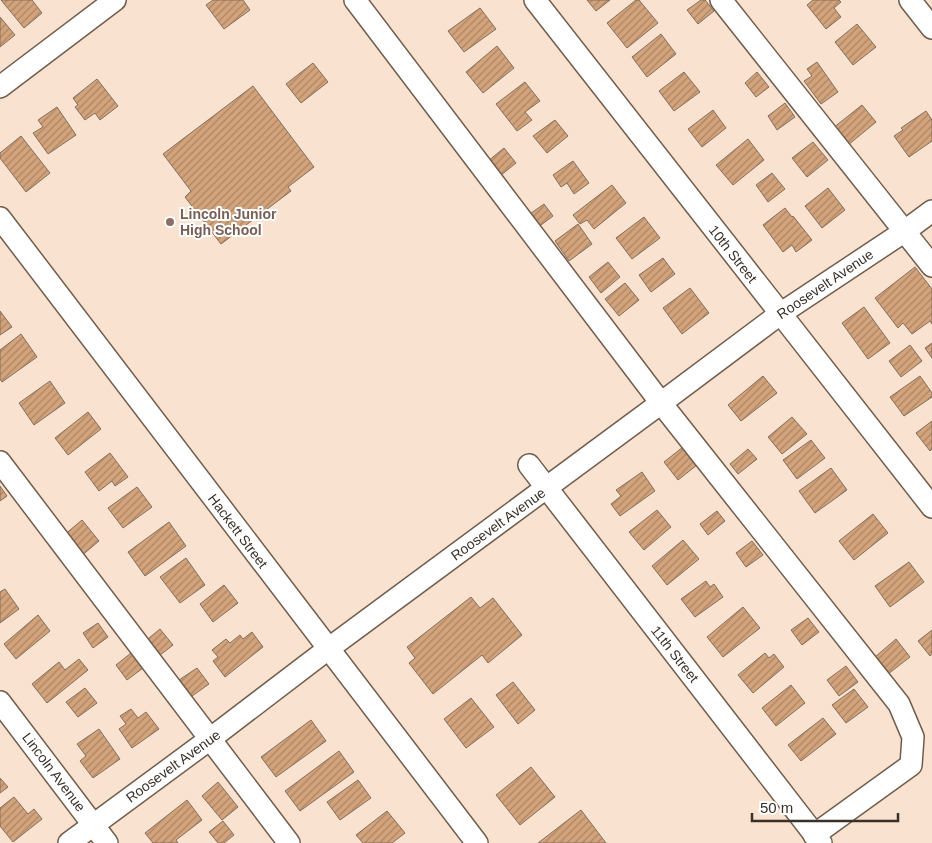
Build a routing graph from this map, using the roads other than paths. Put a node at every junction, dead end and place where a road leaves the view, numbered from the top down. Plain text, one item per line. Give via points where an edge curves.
1 (115, 0) edge
2 (355, 0) edge
3 (535, 0) edge
4 (721, 0) edge
5 (910, 0) edge
6 (932, 28) edge
7 (0, 86) edge
8 (932, 211) edge
9 (0, 218) edge
10 (905, 231) junction
11 (932, 266) edge
12 (780, 314) junction
13 (662, 403) junction
14 (0, 462) edge
15 (529, 465) dead end
16 (547, 488) junction
17 (932, 507) edge
18 (328, 649) junction
19 (0, 702) edge
20 (210, 739) junction
21 (93, 825) junction
22 (818, 839) edge
23 (68, 843) edge
24 (107, 843) edge
25 (289, 843) edge
26 (477, 843) edge

1 - 7 street
2 - 13 street
3 - 12 street, 10th Street
4 - 10 street
5 - 6 street
8 - 10 street, Roosevelt Avenue
9 - 18 street, Hackett Street
10 - 11 street
10 - 12 street, Roosevelt Avenue
12 - 13 street, Roosevelt Avenue
12 - 17 street, 10th Street
13 - 16 street, Roosevelt Avenue
13 - 22 street via 900,704 913,737 911,765
14 - 20 street
15 - 16 street, 11th Street
16 - 18 street, Roosevelt Avenue
16 - 22 street, 11th Street
18 - 20 street, Roosevelt Avenue
18 - 26 street, Hackett Street
19 - 21 street, Lincoln Avenue
20 - 21 street, Roosevelt Avenue
20 - 25 street
21 - 23 street, Roosevelt Avenue
21 - 24 street, Lincoln Avenue

